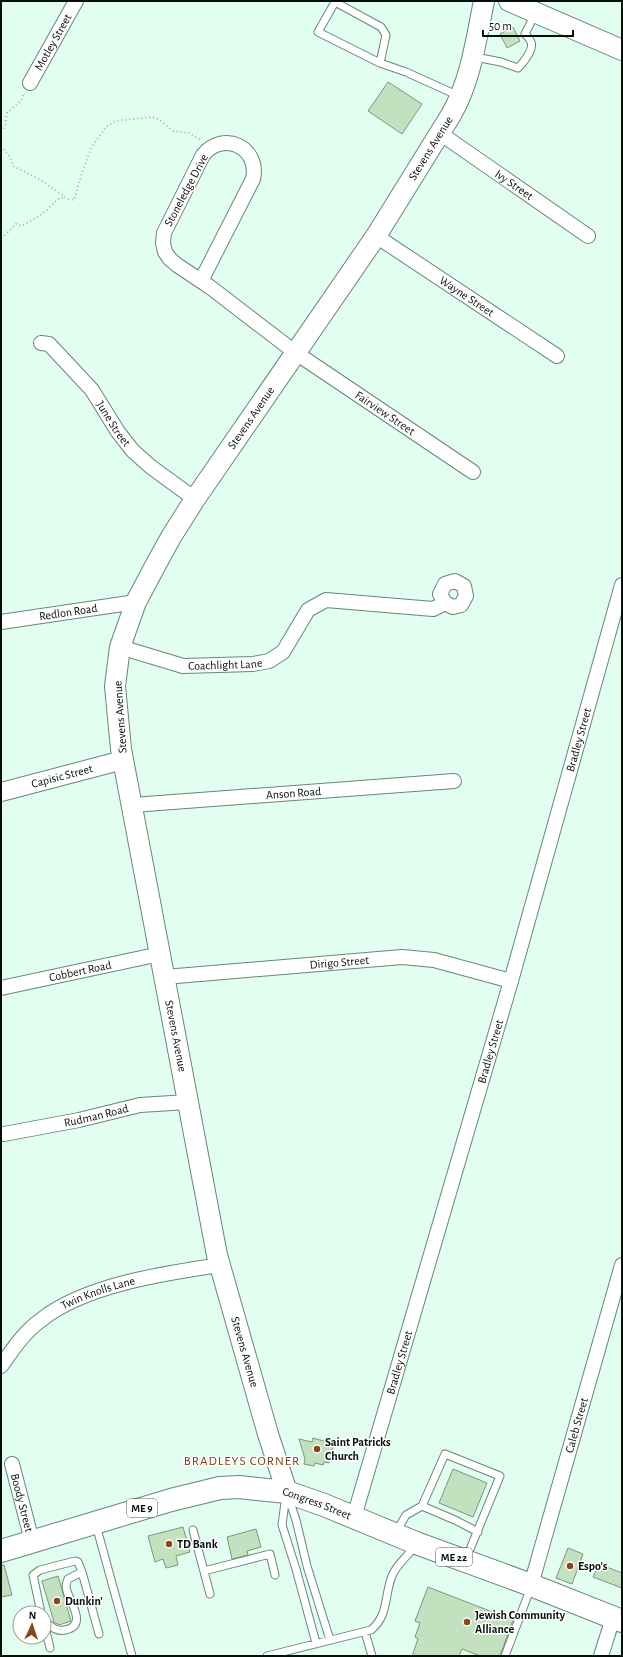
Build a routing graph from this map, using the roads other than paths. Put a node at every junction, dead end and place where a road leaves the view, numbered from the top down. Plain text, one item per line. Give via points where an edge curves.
1 (76, 1) edge
2 (484, 1) edge
3 (508, 1) edge
4 (536, 13) junction
5 (622, 50) edge
6 (472, 56) junction
7 (380, 63) junction
8 (30, 83) road end
9 (461, 98) junction
10 (441, 134) junction
11 (376, 236) junction
12 (588, 236) dead end
13 (201, 281) junction
14 (41, 343) dead end
15 (296, 353) junction
16 (558, 356) dead end
17 (474, 472) dead end
18 (195, 499) junction
19 (622, 585) edge
20 (136, 602) junction
21 (445, 604) dead end
22 (1, 622) edge
23 (120, 647) junction
24 (123, 760) junction
25 (454, 781) dead end
26 (1, 792) edge
27 (133, 805) junction
28 (160, 954) junction
29 (164, 978) junction
30 (511, 981) junction
31 (1, 988) edge
32 (188, 1102) junction
33 (4, 1134) dead end
34 (220, 1265) junction
35 (622, 1265) edge
36 (1, 1366) edge
37 (12, 1464) dead end
38 (287, 1492) junction
39 (422, 1506) junction
40 (354, 1517) junction
41 (96, 1523) junction
42 (193, 1530) dead end
43 (478, 1532) junction
44 (395, 1534) junction
45 (32, 1541) junction
46 (416, 1543) junction
47 (1, 1550) edge
48 (465, 1561) junction
49 (204, 1571) junction
50 (82, 1572) junction
51 (276, 1575) dead end
52 (531, 1585) junction
53 (210, 1594) dead end
54 (40, 1605) edge
55 (618, 1620) edge
56 (52, 1627) edge
57 (365, 1632) junction
58 (99, 1634) dead end
59 (330, 1640) junction
60 (316, 1643) junction
61 (49, 1645) edge
62 (50, 1648) dead end
63 (132, 1656) edge
64 (267, 1656) edge
65 (372, 1656) edge
66 (505, 1656) edge
67 (601, 1656) edge

1 - 8 street, Motley Street
2 - 6 main road, Stevens Avenue
3 - 4 main road
4 - 5 main road
4 - 6 lane via 525,34 531,40 532,46 523,64 518,68
6 - 9 main road, Stevens Avenue
7 - 7 lane via 386,35 381,27 335,2 318,32
7 - 9 lane via 406,72
9 - 10 main road, Stevens Avenue
10 - 11 main road, Stevens Avenue
10 - 12 street, Ivy Street
11 - 15 main road, Stevens Avenue
11 - 16 street, Wayne Street
13 - 13 street, Stoneledge Drive via 170,259 164,248 163,238 165,229 200,159 211,147 227,142 240,146 250,157 254,174
13 - 15 street, Stoneledge Drive
14 - 18 street, June Street via 49,344 92,390 118,432 133,450 151,467
15 - 17 street, Fairview Street
15 - 18 main road, Stevens Avenue
18 - 20 main road, Stevens Avenue
19 - 30 street, Bradley Street
20 - 22 street, Redlon Road
20 - 23 main road, Stevens Avenue
21 - 23 street, Coachlight Lane via 430,610 326,600 308,610 283,652 269,661 253,664 183,666
23 - 24 main road, Stevens Avenue via 115,686
24 - 26 street, Capisic Street
24 - 27 main road, Stevens Avenue
25 - 27 street, Anson Road
27 - 28 main road, Stevens Avenue
28 - 29 main road, Stevens Avenue
28 - 31 street, Cobbert Road
29 - 30 street, Dirigo Street via 402,957 434,960
29 - 32 main road, Stevens Avenue
30 - 40 street, Bradley Street
32 - 33 street, Rudman Road via 140,1105
32 - 34 main road, Stevens Avenue
34 - 36 street, Twin Knolls Lane via 172,1272 120,1284 70,1302 42,1319 25,1334
34 - 38 main road, Stevens Avenue
35 - 52 street, Caleb Street
37 - 45 street, Boody Street
38 - 40 main road, Congress Street / ME 22
38 - 41 main road, Congress Street / ME 9 via 239,1487 220,1488
38 - 59 lane
38 - 60 lane via 282,1525
39 - 43 lane
39 - 43 lane via 445,1454 500,1476
39 - 44 lane via 406,1515
40 - 44 main road, Congress Street / ME 22
41 - 45 main road, Congress Street / ME 9
41 - 63 lane
42 - 49 lane
43 - 48 lane
44 - 46 main road, Congress Street / ME 22
45 - 47 main road, Congress Street / ME 9
46 - 48 main road, Congress Street / ME 22
46 - 57 lane via 410,1555 400,1562 391,1579 386,1608 378,1624
48 - 52 main road, Congress Street / ME 22
49 - 51 lane via 270,1554
49 - 53 lane
50 - 54 lane via 80,1565 75,1562 35,1572 33,1578
50 - 56 lane via 68,1578 66,1585 77,1619 68,1630 59,1631
50 - 58 lane
52 - 55 main road, Congress Street / ME 22
52 - 66 lane
55 - 67 street
57 - 59 lane
57 - 65 lane
59 - 60 lane
60 - 64 lane
61 - 62 lane

